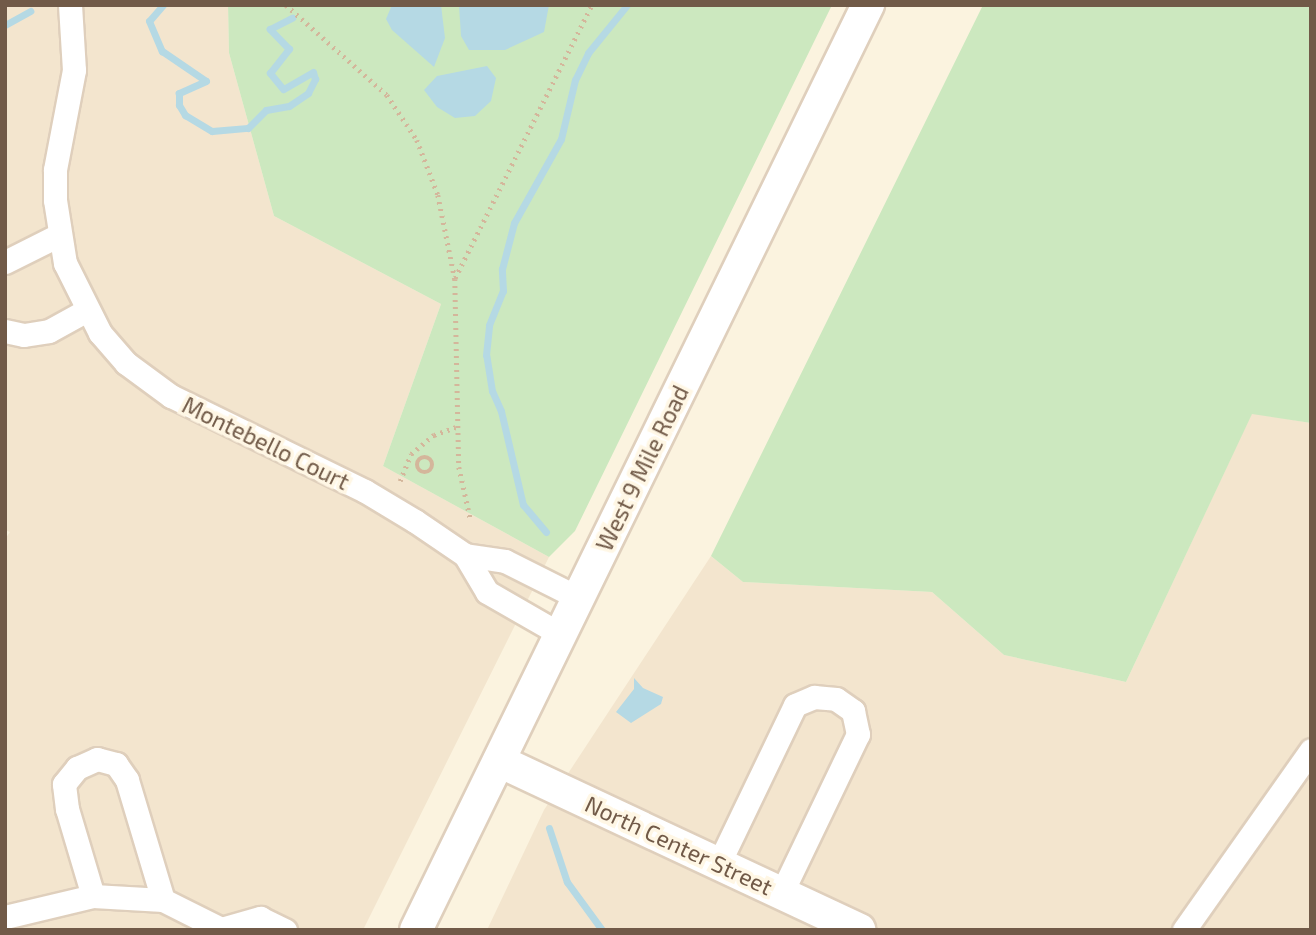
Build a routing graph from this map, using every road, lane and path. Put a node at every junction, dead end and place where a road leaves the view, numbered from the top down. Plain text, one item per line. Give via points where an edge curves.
1 (70, 5) edge
2 (286, 5) edge
3 (592, 5) edge
4 (868, 5) edge
5 (59, 235) junction
6 (5, 262) edge
7 (454, 279) junction
8 (87, 310) junction
9 (5, 331) edge
10 (456, 427) junction
11 (415, 452) junction
12 (421, 459) dead end
13 (400, 481) dead end
14 (471, 521) dead end
15 (464, 555) junction
16 (579, 597) junction
17 (560, 634) junction
18 (1311, 750) edge
19 (499, 761) junction
20 (719, 863) junction
21 (782, 892) junction
22 (93, 896) junction
23 (163, 900) junction
24 (5, 917) edge
25 (222, 929) edge
26 (285, 930) edge
27 (416, 930) edge
28 (859, 930) edge
29 (1184, 930) edge

1 - 5 street, Montebello Court via 74,70 55,170
2 - 7 path via 360,67 404,117 438,195
3 - 7 path
4 - 16 street, West 9 Mile Road
5 - 6 street
5 - 8 street, Montebello Court via 65,263
7 - 10 path
8 - 9 street via 49,331 24,335
8 - 15 street, Montebello Court via 127,363 171,396 365,491
10 - 11 path via 434,435
10 - 14 path
11 - 12 path
11 - 13 path
15 - 16 street, Montebello Court via 505,561
15 - 17 street, Montebello Court via 487,592
16 - 17 street, West 9 Mile Road
17 - 19 street, West 9 Mile Road
18 - 29 street
19 - 20 street, North Center Street
19 - 27 street, West 9 Mile Road
20 - 21 street, North Center Street
20 - 21 street via 795,705 814,697 836,699 853,711 858,734
21 - 28 street, North Center Street
22 - 23 street
22 - 23 street via 64,784 77,768 97,759 116,764 127,779
22 - 24 street
23 - 25 street
25 - 26 street via 260,918

